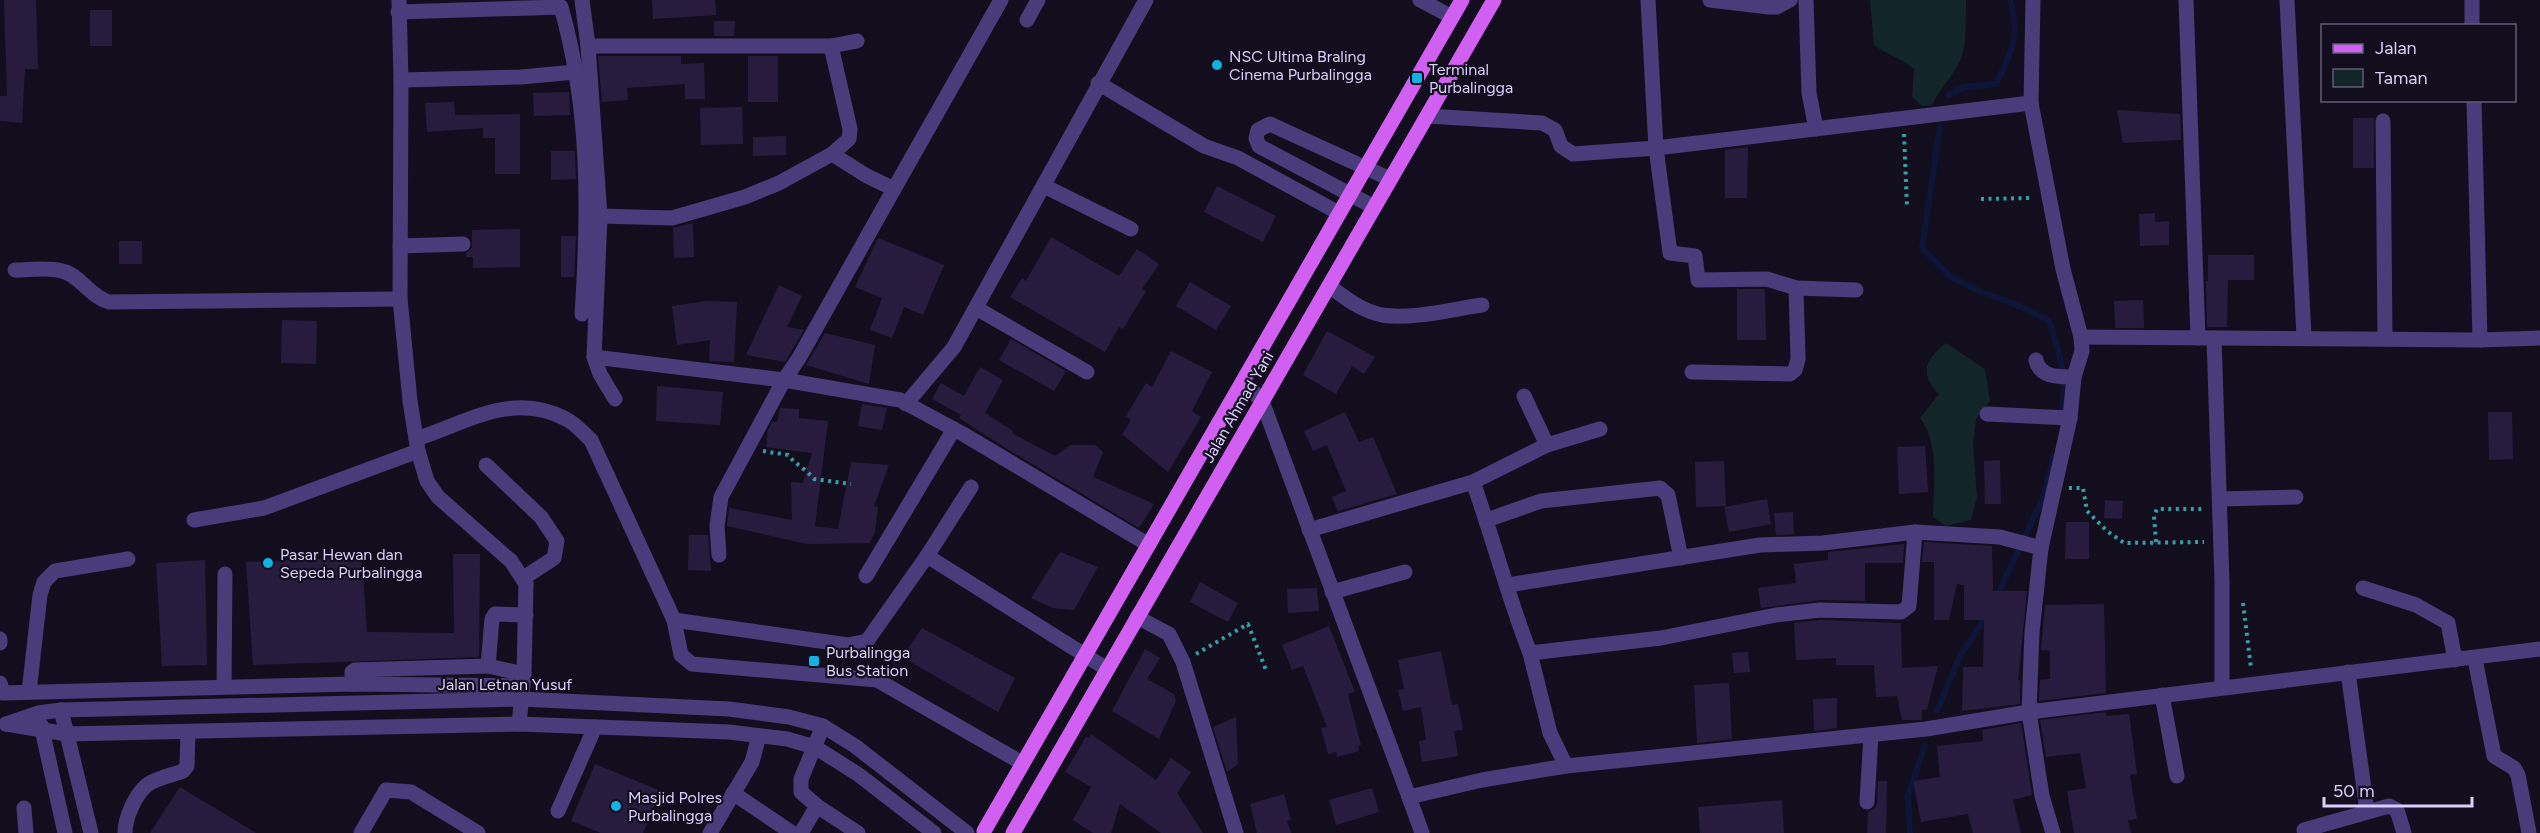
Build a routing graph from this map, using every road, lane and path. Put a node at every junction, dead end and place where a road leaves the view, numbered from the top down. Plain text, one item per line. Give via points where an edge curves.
1 (582, 0) edge
2 (1001, 0) edge
3 (1038, 0) edge
4 (1146, 0) edge
5 (1420, 0) edge
6 (1462, 0) edge
7 (1494, 0) edge
8 (1648, 0) edge
9 (1710, 0) edge
10 (1790, 0) edge
11 (1806, 0) edge
12 (2033, 0) edge
13 (2186, 0) edge
14 (2287, 0) edge
15 (2472, 0) edge
16 (560, 4) edge
17 (398, 6) edge
18 (439, 6) edge
19 (1452, 17) junction
20 (1027, 20) dead end
21 (2472, 24) edge
22 (857, 41) dead end
23 (588, 46) junction
24 (831, 46) junction
25 (575, 72) junction
26 (401, 80) junction
27 (1098, 83) junction
28 (2474, 102) edge
29 (2031, 103) junction
30 (1427, 116) junction
31 (1903, 118) junction
32 (2383, 121) dead end
33 (1816, 129) junction
34 (1656, 148) junction
35 (832, 154) junction
36 (1365, 168) junction
37 (1390, 179) junction
38 (1044, 186) junction
39 (894, 189) junction
40 (1349, 196) junction
41 (2048, 197) junction
42 (1981, 199) dead end
43 (1374, 207) junction
44 (1907, 207) dead end
45 (1340, 213) junction
46 (600, 216) junction
47 (1131, 229) dead end
48 (463, 244) dead end
49 (400, 246) junction
50 (15, 270) dead end
51 (1329, 286) junction
52 (1796, 288) junction
53 (1856, 290) dead end
54 (400, 299) junction
55 (1482, 305) dead end
56 (976, 308) junction
57 (582, 314) dead end
58 (2081, 337) junction
59 (2304, 337) junction
60 (2198, 338) junction
61 (2214, 338) junction
62 (2385, 338) junction
63 (2540, 338) edge
64 (2480, 340) junction
65 (594, 357) junction
66 (2036, 360) dead end
67 (1087, 372) dead end
68 (1692, 372) dead end
69 (2067, 377) junction
70 (784, 380) junction
71 (1244, 382) junction
72 (1524, 396) dead end
73 (615, 399) dead end
74 (1262, 401) junction
75 (906, 404) junction
76 (1987, 414) dead end
77 (2063, 417) junction
78 (954, 429) junction
79 (1600, 429) dead end
80 (417, 445) junction
81 (1547, 445) junction
82 (745, 448) junction
83 (486, 465) dead end
84 (1473, 482) junction
85 (851, 484) dead end
86 (971, 487) dead end
87 (2054, 487) junction
88 (2296, 496) dead end
89 (2220, 499) junction
90 (2205, 509) dead end
91 (194, 520) dead end
92 (1487, 520) junction
93 (1309, 530) junction
94 (1915, 532) junction
95 (2156, 542) junction
96 (2206, 542) dead end
97 (1149, 545) junction
98 (2036, 546) junction
99 (719, 555) dead end
100 (927, 556) junction
101 (1681, 558) junction
102 (128, 559) dead end
103 (1405, 572) dead end
104 (225, 574) dead end
105 (866, 576) dead end
106 (526, 584) junction
107 (1508, 585) junction
108 (2363, 588) dead end
109 (1332, 592) junction
110 (2243, 603) dead end
111 (526, 615) junction
112 (1137, 617) junction
113 (674, 620) junction
114 (2540, 649) edge
115 (1530, 653) junction
116 (1085, 656) junction
117 (2475, 658) junction
118 (2455, 660) junction
119 (1183, 662) junction
120 (488, 666) junction
121 (1107, 669) junction
122 (1266, 670) dead end
123 (2348, 672) junction
124 (0, 683) edge
125 (2253, 683) junction
126 (352, 684) junction
127 (523, 686) junction
128 (224, 687) junction
129 (2222, 687) junction
130 (29, 692) junction
131 (2162, 695) junction
132 (61, 710) junction
133 (2030, 712) junction
134 (38, 713) junction
135 (3, 724) edge
136 (519, 724) junction
137 (823, 726) junction
138 (595, 727) junction
139 (42, 732) junction
140 (188, 732) junction
141 (67, 734) junction
142 (1871, 735) junction
143 (759, 736) junction
144 (815, 747) junction
145 (1023, 763) junction
146 (1566, 766) junction
147 (2177, 776) dead end
148 (734, 793) junction
149 (1409, 797) junction
150 (1867, 802) dead end
151 (818, 806) junction
152 (24, 808) dead end
153 (558, 811) dead end
154 (2367, 811) junction
155 (2304, 830) dead end
156 (26, 833) edge
157 (65, 833) edge
158 (91, 833) edge
159 (125, 833) edge
160 (361, 833) edge
161 (478, 833) edge
162 (710, 833) edge
163 (792, 833) edge
164 (801, 833) edge
165 (858, 833) edge
166 (934, 833) edge
167 (978, 833) edge
168 (1013, 833) edge
169 (1236, 833) edge
170 (1422, 833) edge
171 (2053, 833) edge
172 (2404, 833) edge
173 (2529, 833) edge

1 - 23 street
2 - 39 street
3 - 20 street
4 - 27 street
5 - 19 street
6 - 19 main road, Jalan Ahmad Yani
7 - 30 main road, Jalan Ahmad Yani
8 - 34 street
9 - 10 street via 1769,7
11 - 33 street via 1809,93
12 - 29 street
13 - 60 street
14 - 59 street
15 - 21 street
16 - 18 street
16 - 25 street
17 - 18 street
17 - 26 street
19 - 36 main road, Jalan Ahmad Yani
22 - 24 street
23 - 24 street
23 - 46 street
24 - 35 street via 850,129 849,139
25 - 26 street
25 - 57 street via 582,106 587,194
26 - 49 street
27 - 38 street
27 - 45 street via 1204,146 1238,158
28 - 64 street
29 - 31 street
29 - 41 street
30 - 34 street via 1542,123 1555,130 1561,146 1573,154
30 - 37 main road, Jalan Ahmad Yani
31 - 33 street
31 - 44 path
32 - 62 street
33 - 34 street
34 - 52 street via 1671,253 1695,256 1698,280 1767,279
35 - 39 street
35 - 46 street via 745,197 672,218
36 - 37 street
36 - 40 main road, Jalan Ahmad Yani
36 - 40 street via 1270,124 1258,130 1259,146
37 - 43 main road, Jalan Ahmad Yani
38 - 47 street
38 - 56 street
39 - 70 street
40 - 43 street
40 - 45 main road, Jalan Ahmad Yani
41 - 42 path
41 - 58 street
43 - 51 main road, Jalan Ahmad Yani
45 - 71 main road, Jalan Ahmad Yani
46 - 65 street
48 - 49 street
49 - 54 street
50 - 54 street via 62,270 93,296 109,302
51 - 55 street via 1354,305 1382,315
51 - 74 main road, Jalan Ahmad Yani
52 - 53 street
52 - 68 street via 1796,370 1790,374
54 - 80 street
56 - 67 street
56 - 75 street via 954,347
58 - 60 street
58 - 69 street via 2082,351
59 - 61 street
59 - 62 street
60 - 61 street
61 - 89 street
62 - 64 street
63 - 64 street
65 - 70 street
65 - 73 street
66 - 69 street via 2043,373
69 - 77 street
70 - 75 street
70 - 82 street
71 - 74 street
71 - 97 main road, Jalan Ahmad Yani
72 - 81 street
74 - 93 street
74 - 112 main road, Jalan Ahmad Yani
75 - 78 street
76 - 77 street
77 - 87 street
78 - 97 street
78 - 105 street
79 - 81 street
80 - 91 street via 264,508
80 - 106 street via 427,481 438,497 511,561
80 - 113 street via 496,410 534,406 568,419 591,440
81 - 84 street
82 - 85 path via 788,455 814,479
82 - 99 street via 721,497
83 - 106 street via 540,517 557,541 554,558 525,577
84 - 92 street
84 - 93 street
86 - 100 street
87 - 95 path via 2083,488 2087,511 2124,543
87 - 98 street
88 - 89 street
89 - 129 street
90 - 95 path via 2157,509
92 - 101 street via 1541,501 1660,488 1668,495
92 - 107 street
93 - 109 street
94 - 98 street via 2000,537
94 - 101 street via 1823,543 1760,544
94 - 115 street via 1909,606 1905,611 1820,610 1672,636
95 - 96 path
97 - 116 main road, Jalan Ahmad Yani
98 - 133 street
100 - 113 street via 867,641 848,645
100 - 116 street
101 - 107 street
102 - 130 street via 55,571 44,582 39,595
103 - 109 street
104 - 128 street
106 - 111 street
107 - 115 street
108 - 118 street via 2416,605 2448,623
109 - 149 street
110 - 125 path
111 - 120 street via 495,614
111 - 127 street
112 - 119 street via 1170,634
112 - 121 main road, Jalan Ahmad Yani
113 - 145 street via 681,655 692,664 877,680
114 - 117 street
115 - 146 street via 1550,733
116 - 121 street
116 - 145 main road, Jalan Ahmad Yani
117 - 118 street
117 - 173 street via 2494,756 2514,768 2518,775
118 - 123 street
119 - 122 path via 1248,624
119 - 169 street
120 - 126 street via 355,670
120 - 127 street
121 - 168 main road, Jalan Ahmad Yani
123 - 125 street
123 - 154 street
124 - 130 street via 3,693
125 - 129 street
126 - 127 street
126 - 128 street
127 - 132 street, Jalan Letnan Yusuf
127 - 136 street
127 - 137 street, Jalan Letnan Yusuf via 729,708
128 - 130 street
129 - 131 street
131 - 133 street
131 - 147 street
132 - 134 street, Jalan Letnan Yusuf
132 - 141 street
133 - 142 street
133 - 171 street via 2040,787
134 - 135 street, Jalan Letnan Yusuf
134 - 139 street
135 - 139 street, Jalan Letnan Yusuf
136 - 138 street, Jalan Letnan Yusuf
136 - 140 street, Jalan Letnan Yusuf
137 - 144 street
137 - 167 street, Jalan Letnan Yusuf
138 - 143 street, Jalan Letnan Yusuf
138 - 153 street
139 - 141 street, Jalan Letnan Yusuf
139 - 157 street
140 - 141 street, Jalan Letnan Yusuf
140 - 159 street via 188,766 147,785 136,799
141 - 158 street
142 - 146 street
142 - 150 street
143 - 144 street, Jalan Letnan Yusuf
143 - 148 street via 752,762
144 - 151 street via 801,779 801,792
144 - 166 street, Jalan Letnan Yusuf via 859,775
145 - 167 main road, Jalan Ahmad Yani
146 - 149 street
148 - 162 street
148 - 163 street
149 - 170 street
151 - 164 street
151 - 165 street
152 - 156 street
154 - 155 street
154 - 172 street via 2389,806 2397,810
160 - 161 street via 386,790 411,792

